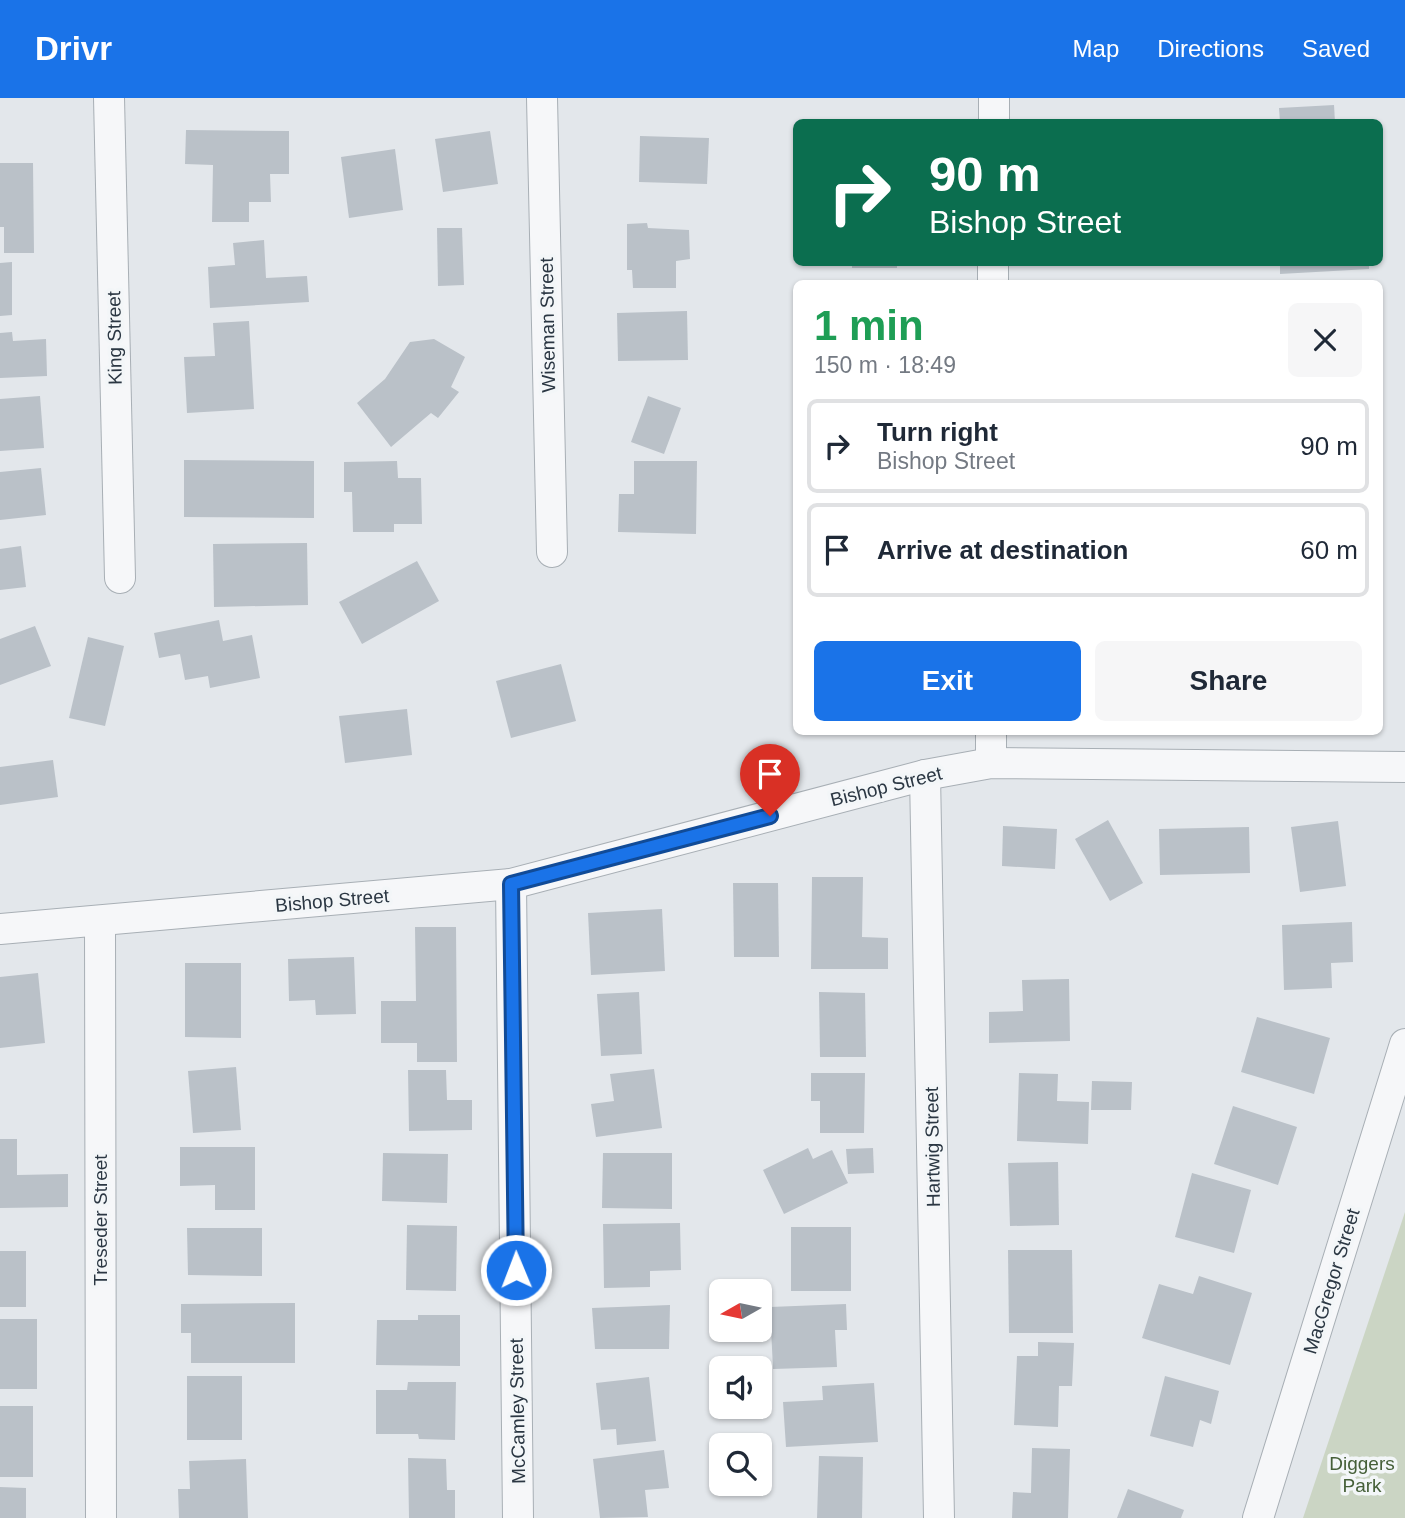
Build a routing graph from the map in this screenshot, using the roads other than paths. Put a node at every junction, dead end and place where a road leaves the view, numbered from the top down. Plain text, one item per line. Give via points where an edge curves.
1 (109, 98) edge
2 (542, 98) edge
3 (994, 98) edge
4 (994, 119) edge
5 (552, 552) dead end
6 (120, 578) dead end
7 (991, 735) edge
8 (990, 763) junction
9 (1405, 767) edge
10 (925, 775) junction
11 (511, 884) junction
12 (100, 922) junction
13 (0, 929) edge
14 (1405, 1044) edge
15 (101, 1518) edge
16 (518, 1518) edge
17 (939, 1518) edge
18 (1258, 1518) edge

1 - 6 street, King Street
2 - 5 street, Wiseman Street
3 - 4 street
7 - 8 street
8 - 9 street, Bishop Street
8 - 10 street, Bishop Street
10 - 11 street, Bishop Street
10 - 17 street, Hartwig Street
11 - 12 street, Bishop Street
11 - 16 street, McCamley Street
12 - 13 street, Bishop Street
12 - 15 street, Treseder Street
14 - 18 street, MacGregor Street

